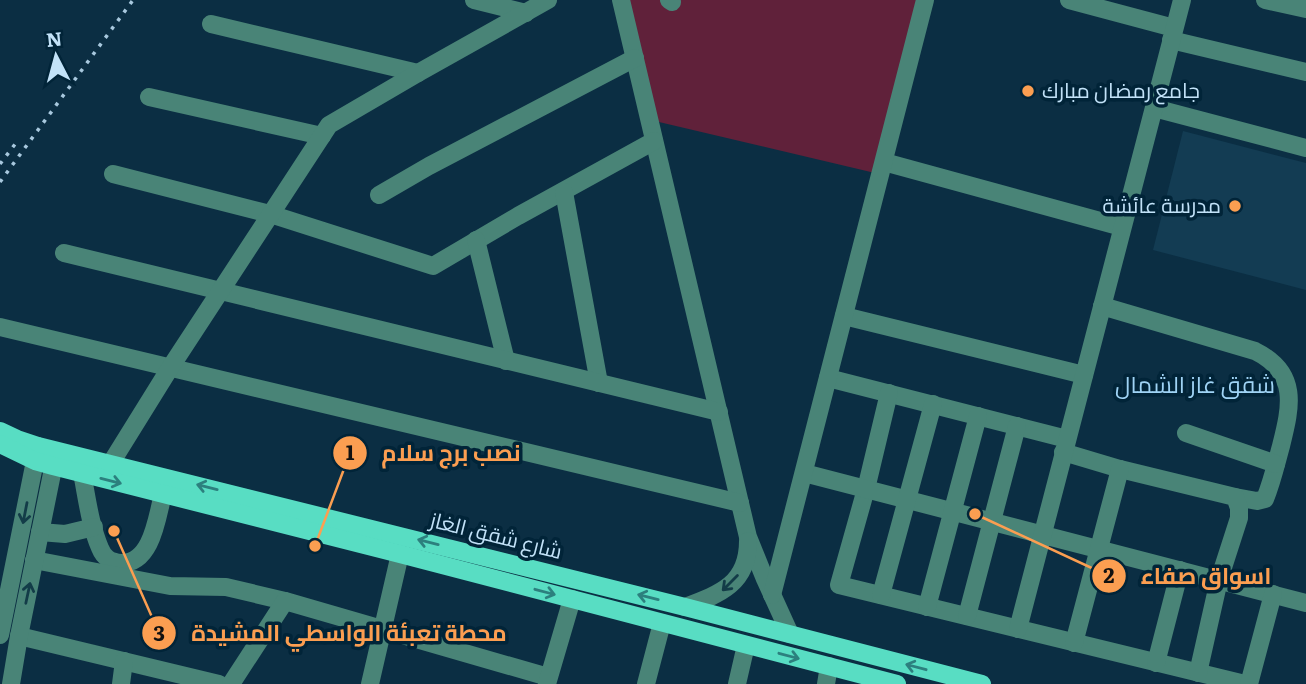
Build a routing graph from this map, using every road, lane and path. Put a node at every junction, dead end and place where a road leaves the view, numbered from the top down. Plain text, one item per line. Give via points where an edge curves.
1 (474, 0) edge
2 (548, 0) edge
3 (621, 0) edge
4 (926, 0) edge
5 (1069, 0) edge
6 (1182, 0) edge
7 (1265, 0) edge
8 (1306, 9) edge
9 (526, 13) junction
10 (211, 24) dead end
11 (1173, 34) junction
12 (635, 58) junction
13 (1306, 72) edge
14 (418, 73) junction
15 (149, 97) dead end
16 (1154, 107) junction
17 (322, 136) junction
18 (653, 141) junction
19 (1306, 148) edge
20 (884, 162) junction
21 (113, 174) dead end
22 (564, 192) junction
23 (379, 195) dead end
24 (270, 214) junction
25 (1122, 228) junction
26 (477, 240) junction
27 (64, 253) dead end
28 (221, 291) junction
29 (1102, 306) junction
30 (844, 316) junction
31 (0, 327) edge
32 (506, 361) junction
33 (170, 368) junction
34 (1084, 375) junction
35 (828, 378) junction
36 (599, 383) junction
37 (889, 393) junction
38 (933, 404) junction
39 (719, 412) junction
40 (978, 416) junction
41 (1017, 426) junction
42 (0, 431) edge
43 (1186, 433) dead end
44 (0, 444) edge
45 (1065, 445) junction
46 (37, 454) junction
47 (55, 458) junction
48 (111, 463) junction
49 (1276, 464) junction
50 (1120, 468) junction
51 (82, 473) junction
52 (804, 473) junction
53 (866, 489) junction
54 (163, 494) junction
55 (1235, 497) junction
56 (907, 500) junction
57 (740, 503) junction
58 (953, 512) junction
59 (992, 521) junction
60 (94, 527) junction
61 (40, 532) junction
62 (1042, 534) junction
63 (748, 537) junction
64 (1100, 549) junction
65 (8, 552) edge
66 (400, 554) junction
67 (34, 560) junction
68 (516, 564) junction
69 (1180, 570) junction
70 (1219, 580) junction
71 (511, 583) junction
72 (1273, 594) junction
73 (881, 595) junction
74 (772, 596) junction
75 (572, 599) junction
76 (285, 601) junction
77 (1306, 603) edge
78 (685, 607) junction
79 (927, 607) junction
80 (967, 617) junction
81 (662, 623) junction
82 (1018, 629) junction
83 (383, 630) junction
84 (790, 634) junction
85 (0, 635) edge
86 (19, 636) junction
87 (1074, 643) junction
88 (746, 645) junction
89 (124, 662) junction
90 (1156, 663) junction
91 (1198, 673) junction
92 (827, 675) edge
93 (548, 680) edge
94 (11, 684) edge
95 (121, 684) edge
96 (219, 684) edge
97 (231, 684) edge
98 (370, 684) edge
99 (646, 684) edge
100 (737, 684) edge
101 (897, 684) edge
102 (982, 684) edge
103 (1247, 684) edge

1 - 9 street
2 - 9 street
3 - 12 street
4 - 20 street
5 - 11 street
6 - 11 street
7 - 8 street
9 - 14 street
10 - 14 street
11 - 13 street
11 - 16 street
12 - 18 street
12 - 23 street
14 - 17 street via 329,125
15 - 17 street
16 - 19 street
16 - 25 street
17 - 24 street
18 - 22 street
18 - 39 street
20 - 25 street
20 - 30 street
21 - 24 street
22 - 26 street
22 - 36 street
24 - 26 street via 433,266
24 - 28 street
25 - 29 street
26 - 32 street
27 - 28 street
28 - 32 street
28 - 33 street
29 - 34 street
29 - 49 street via 1255,351 1277,366 1285,378 1290,404
30 - 34 street
30 - 35 street
31 - 33 street
32 - 36 street
33 - 48 street
33 - 57 street
34 - 45 street
35 - 37 street
35 - 52 street
36 - 39 street
37 - 38 street
37 - 53 street
38 - 40 street
38 - 56 street
39 - 57 street
40 - 41 street
40 - 58 street
41 - 45 street
41 - 59 street
42 - 46 main road, شارع شقق الغاز
43 - 49 street
44 - 46 main road, شارع شقق الغاز
45 - 50 street
45 - 62 street
46 - 47 main road, شارع شقق الغاز
46 -> 65 street
47 - 48 main road, شارع شقق الغاز
47 - 51 main road, شارع شقق الغاز
47 - 61 street
68 -> 48 main road, شارع شقق الغاز
49 - 55 street via 1265,499
50 - 55 street
50 - 64 street
51 -> 54 main road, شارع شقق الغاز
51 - 60 street
52 - 53 street
52 - 74 street
53 - 56 street
53 - 73 street via 839,585
54 - 60 street via 150,542 133,561 108,560
54 - 66 main road, شارع شقق الغاز
55 - 70 street via 1239,518
56 - 58 street
56 - 73 street
57 - 63 street
58 - 59 street
58 - 79 street
59 - 62 street
59 - 80 street
60 - 61 street via 65,534
61 - 67 street
62 - 64 street
62 - 82 street
63 - 74 street
63 -> 78 street via 747,557 736,580 716,596
64 - 69 street
64 - 87 street
65 - 85 street
66 - 71 main road, شارع شقق الغاز
66 - 83 street
67 - 76 street via 170,586 226,587
86 -> 67 street
68 - 71 main road
78 -> 68 main road, شارع شقق الغاز
69 - 70 street
69 - 90 street
70 - 72 street
70 - 91 street
71 -> 75 main road, شارع شقق الغاز
72 - 77 street
72 - 103 street
73 - 79 street
74 - 84 street
75 - 81 main road, شارع شقق الغاز
75 - 93 street
76 - 83 street
76 - 97 street
78 - 84 main road, شارع شقق الغاز
79 - 80 street
80 - 82 street
81 - 88 main road, شارع شقق الغاز
81 - 99 street
82 - 87 street
83 - 93 street
83 - 98 street
102 -> 84 main road, شارع شقق الغاز
86 - 89 street
86 - 94 street
87 - 90 street
88 -> 92 main road, شارع شقق الغاز
88 - 100 street
89 - 95 street
89 - 96 street
90 - 91 street
91 - 103 street
92 - 101 main road, شارع شقق الغاز

